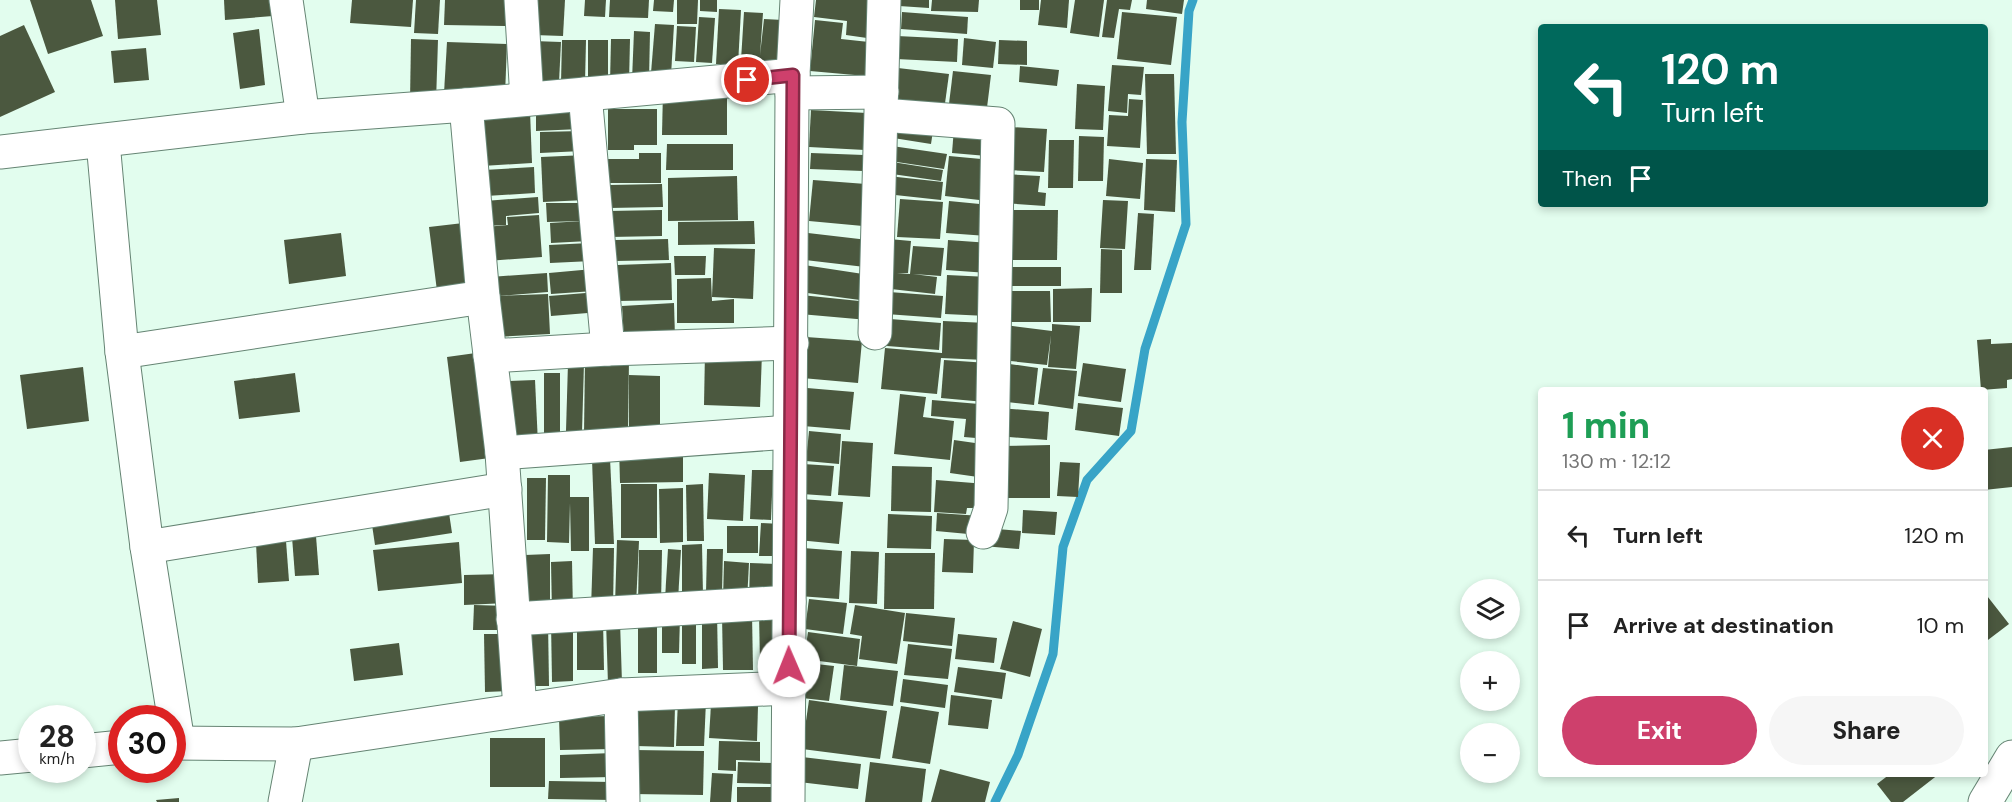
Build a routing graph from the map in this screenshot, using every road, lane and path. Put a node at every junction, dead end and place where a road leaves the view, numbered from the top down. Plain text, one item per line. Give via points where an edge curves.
1 (286, 0) edge
2 (521, 0) edge
3 (797, 0) edge
4 (884, 0) edge
5 (792, 84) junction
6 (585, 94) junction
7 (527, 99) junction
8 (882, 104) junction
9 (466, 105) junction
10 (303, 117) junction
11 (103, 142) junction
12 (0, 152) edge
13 (483, 297) junction
14 (876, 333) dead end
15 (792, 343) junction
16 (608, 349) junction
17 (122, 352) junction
18 (490, 356) junction
19 (789, 432) junction
20 (502, 453) junction
21 (505, 489) junction
22 (983, 532) dead end
23 (147, 547) junction
24 (789, 602) junction
25 (513, 619) junction
26 (790, 688) junction
27 (621, 695) junction
28 (170, 705) edge
29 (520, 709) junction
30 (186, 743) edge
31 (297, 744) junction
32 (18, 756) edge
33 (2012, 757) edge
34 (0, 758) edge
35 (285, 802) edge
36 (623, 802) edge
37 (788, 802) edge
38 (1985, 802) edge

1 - 10 street
2 - 7 street
3 - 5 street
4 - 8 street
5 - 6 street
5 - 8 street
5 - 15 street
6 - 7 street
6 - 16 street
7 - 9 street
8 - 14 street
8 - 22 street via 998,124 990,508
9 - 10 street
9 - 13 street
10 - 11 street
11 - 12 street
11 - 17 street
13 - 17 street
13 - 18 street
15 - 16 street
15 - 19 street
16 - 18 street
17 - 23 street
18 - 20 street
19 - 20 street
19 - 24 street
20 - 21 street
21 - 23 street
21 - 25 street
23 - 28 street
24 - 25 street
24 - 26 street
25 - 29 street
26 - 27 street
26 - 37 street
27 - 29 street
27 - 36 street
29 - 31 street
30 - 31 street
31 - 35 street
32 - 34 street
33 - 38 street

